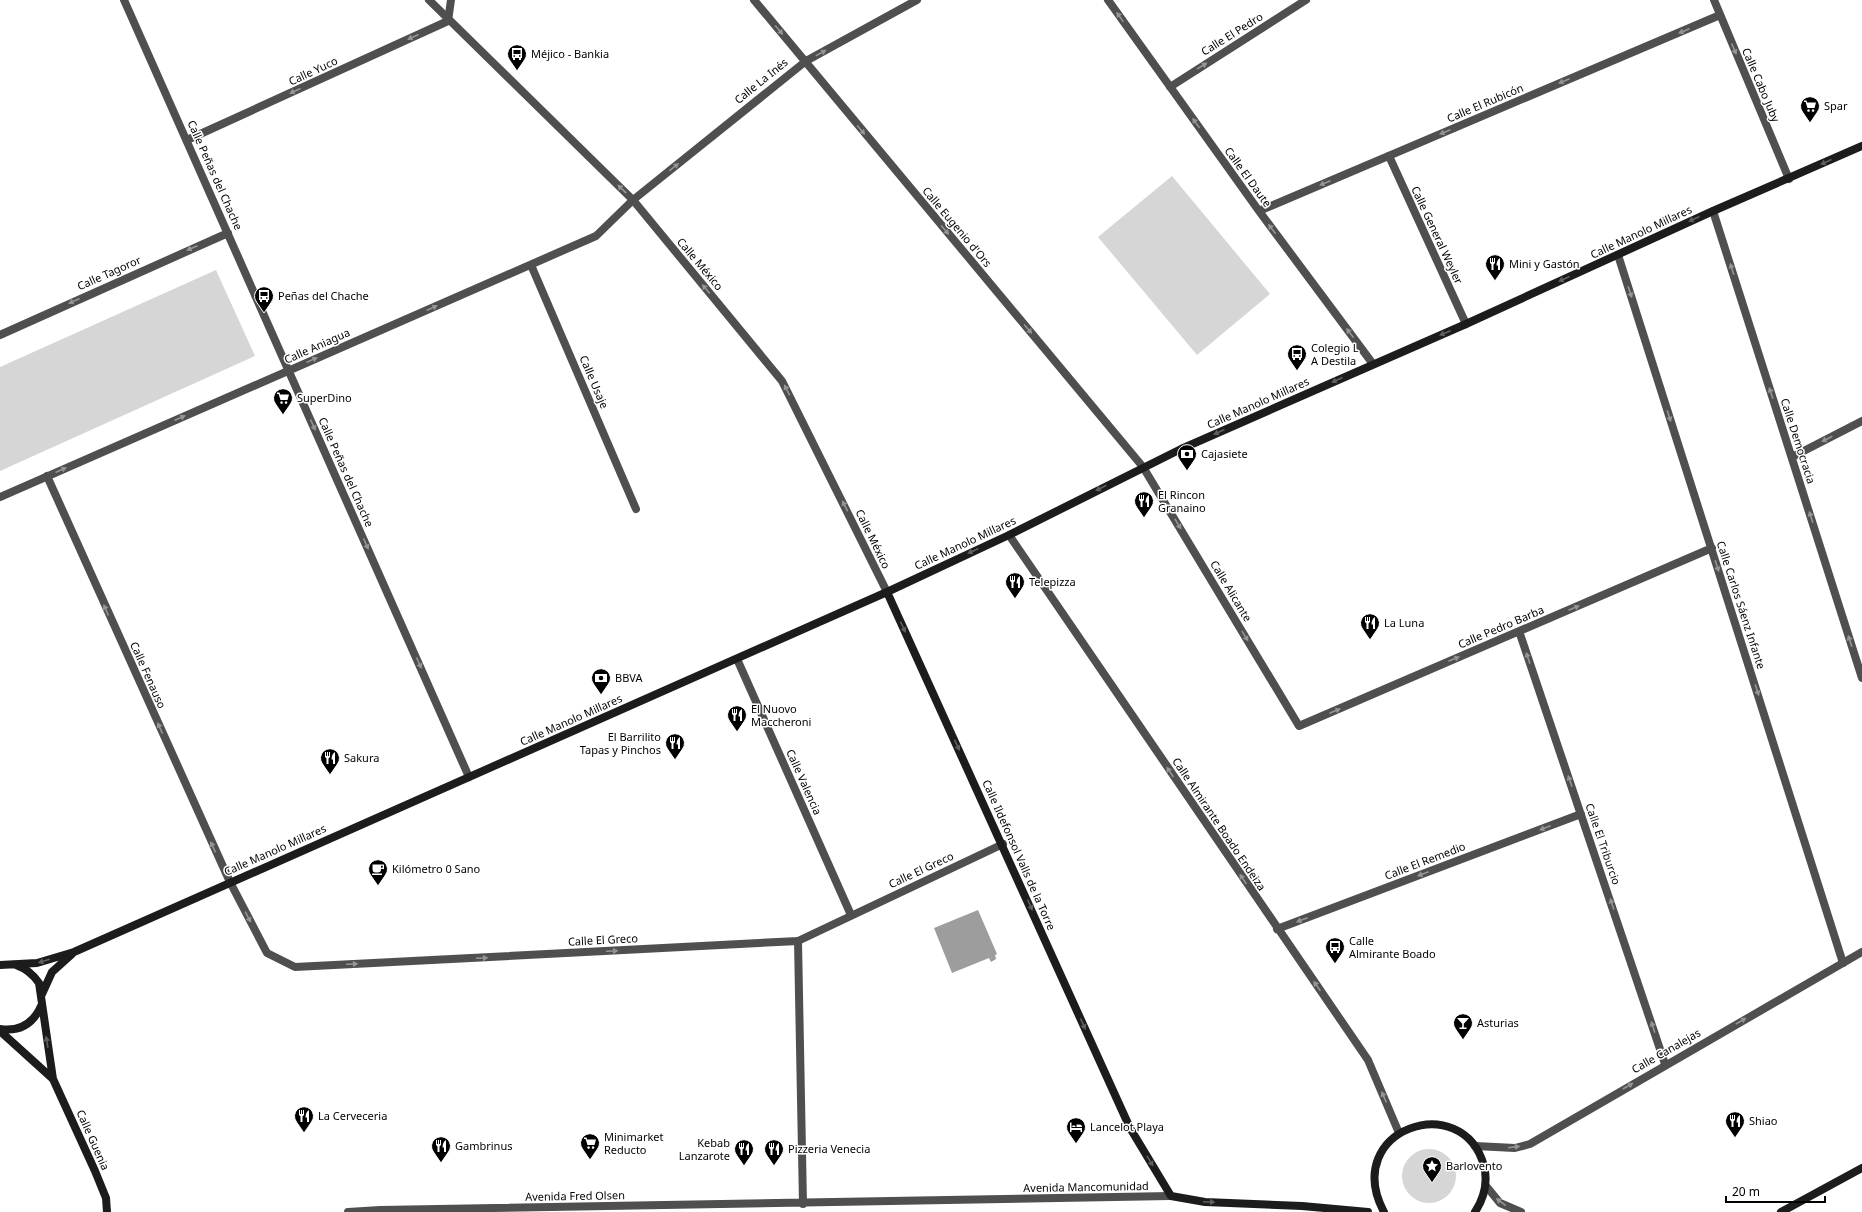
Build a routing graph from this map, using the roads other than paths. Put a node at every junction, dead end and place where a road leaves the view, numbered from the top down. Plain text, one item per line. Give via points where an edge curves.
1 (124, 0) edge
2 (429, 0) edge
3 (451, 0) edge
4 (754, 0) edge
5 (917, 0) edge
6 (1108, 0) edge
7 (1306, 0) edge
8 (1714, 0) edge
9 (1720, 15) junction
10 (448, 21) junction
11 (806, 61) junction
12 (1170, 87) junction
13 (187, 140) junction
14 (1862, 146) edge
15 (1389, 156) junction
16 (1789, 179) junction
17 (633, 200) junction
18 (1259, 211) junction
19 (1713, 211) junction
20 (228, 233) junction
21 (1618, 255) junction
22 (531, 265) junction
23 (1466, 324) junction
24 (0, 335) edge
25 (1373, 364) junction
26 (289, 371) junction
27 (1862, 421) edge
28 (1792, 457) junction
29 (1143, 467) junction
30 (47, 476) junction
31 (0, 497) edge
32 (636, 508) dead end
33 (1009, 535) junction
34 (1712, 548) junction
35 (887, 592) junction
36 (1519, 631) junction
37 (737, 659) junction
38 (1862, 678) edge
39 (1299, 726) joint
40 (469, 777) junction
41 (1582, 814) junction
42 (1003, 844) junction
43 (230, 882) junction
44 (851, 915) junction
45 (1277, 929) junction
46 (798, 941) junction
47 (74, 952) junction
48 (1862, 952) edge
49 (1843, 963) junction
50 (13, 964) junction
51 (0, 965) edge
52 (42, 994) junction
53 (42, 1005) junction
54 (0, 1030) edge
55 (1665, 1064) junction
56 (53, 1079) junction
57 (1399, 1133) junction
58 (1475, 1146) junction
59 (1862, 1168) edge
60 (1486, 1186) junction
61 (1171, 1196) junction
62 (803, 1204) junction
63 (107, 1212) edge
64 (348, 1212) edge
65 (1368, 1212) edge
66 (1384, 1212) edge
67 (1475, 1212) edge
68 (1521, 1212) edge
69 (1781, 1212) edge

1 - 13 street, Calle Peñas del Chache
2 - 10 street, Calle México
3 - 10 street
4 -> 11 street, Calle Eugenio d'Ors
11 -> 5 street, Calle La Inés
12 -> 6 street, Calle El Daute
12 -> 7 street, Calle El Pedro
8 - 9 street, Calle Cabo Juby
9 -> 15 street, Calle El Rubicón
9 -> 16 street, Calle Cabo Juby
10 -> 13 street, Calle Yuco
17 -> 10 street, Calle México
17 -> 11 street, Calle La Inés
11 -> 29 street, Calle Eugenio d'Ors via 828,91
18 -> 12 street, Calle El Daute
13 - 20 street, Calle Peñas del Chache
14 -> 16 main road, Calle Manolo Millares
15 -> 18 street, Calle El Rubicón
15 - 23 street, Calle General Weyler
16 - 19 main road, Calle Manolo Millares
17 - 22 street, Calle Aniagua via 596,236
35 -> 17 street, Calle México via 782,381
25 -> 18 street, Calle El Daute
19 -> 21 main road, Calle Manolo Millares
28 -> 19 street, Calle Democracia
20 -> 24 street, Calle Tagoror
20 - 26 street, Calle Peñas del Chache
21 -> 23 main road, Calle Manolo Millares
21 -> 34 street, Calle Carlos Sáenz Infante
26 -> 22 street, Calle Aniagua
22 - 32 street, Calle Usaje
23 -> 25 main road, Calle Manolo Millares
25 -> 29 main road, Calle Manolo Millares
30 -> 26 street, Calle Aniagua
26 -> 40 street, Calle Peñas del Chache
27 -> 28 street
38 -> 28 street, Calle Democracia
29 -> 33 main road, Calle Manolo Millares
29 -> 39 street, Calle Alicante
30 - 31 street, Calle Aniagua
43 -> 30 street, Calle Fenauso
33 -> 35 main road, Calle Manolo Millares
45 -> 33 street, Calle Almirante Boado Endeiza
36 -> 34 street, Calle Pedro Barba
34 -> 49 street, Calle Carlos Sáenz Infante
35 - 37 main road, Calle Manolo Millares
35 -> 42 main road, Calle Ildefonsol Valls de la Torre
39 -> 36 street, Calle Pedro Barba
41 -> 36 street, Calle El Triburcio
37 - 40 main road, Calle Manolo Millares
37 - 44 street, Calle Valencia
40 - 43 main road, Calle Manolo Millares
41 -> 45 street, Calle El Remedio
55 -> 41 street, Calle El Triburcio
42 - 44 street, Calle El Greco
42 -> 61 main road, Calle Ildefonsol Valls de la Torre via 1130,1128
43 -> 46 street, Calle El Greco via 267,953 295,967
43 - 47 main road, Calle Manolo Millares
44 - 46 street, Calle El Greco
57 -> 45 street, Calle Almirante Boado Endeiza via 1368,1060
46 - 62 street
47 -> 50 main road via 37,963
47 - 52 main road via 52,972
48 - 49 street, Calle Canalejas
55 -> 49 street, Calle Canalejas
50 - 51 main road
50 - 52 main road via 32,974 39,983
52 - 53 main road
53 - 54 main road via 30,1024 20,1029
56 -> 53 main road
54 - 56 main road
58 -> 55 street, Calle Canalejas via 1515,1148 1530,1144
56 - 63 main road, Calle Guenia via 106,1198
57 - 58 main road via 1417,1125 1447,1126 1462,1134
57 - 66 main road via 1383,1149 1376,1164 1376,1197
58 - 60 main road via 1486,1172
59 - 69 main road
60 - 67 main road via 1481,1204
68 -> 60 street via 1500,1203
61 - 62 street, Avenida Mancomunidad
61 -> 65 main road, Avenida Mancomunidad via 1205,1202
62 - 64 street, Avenida Fred Olsen

